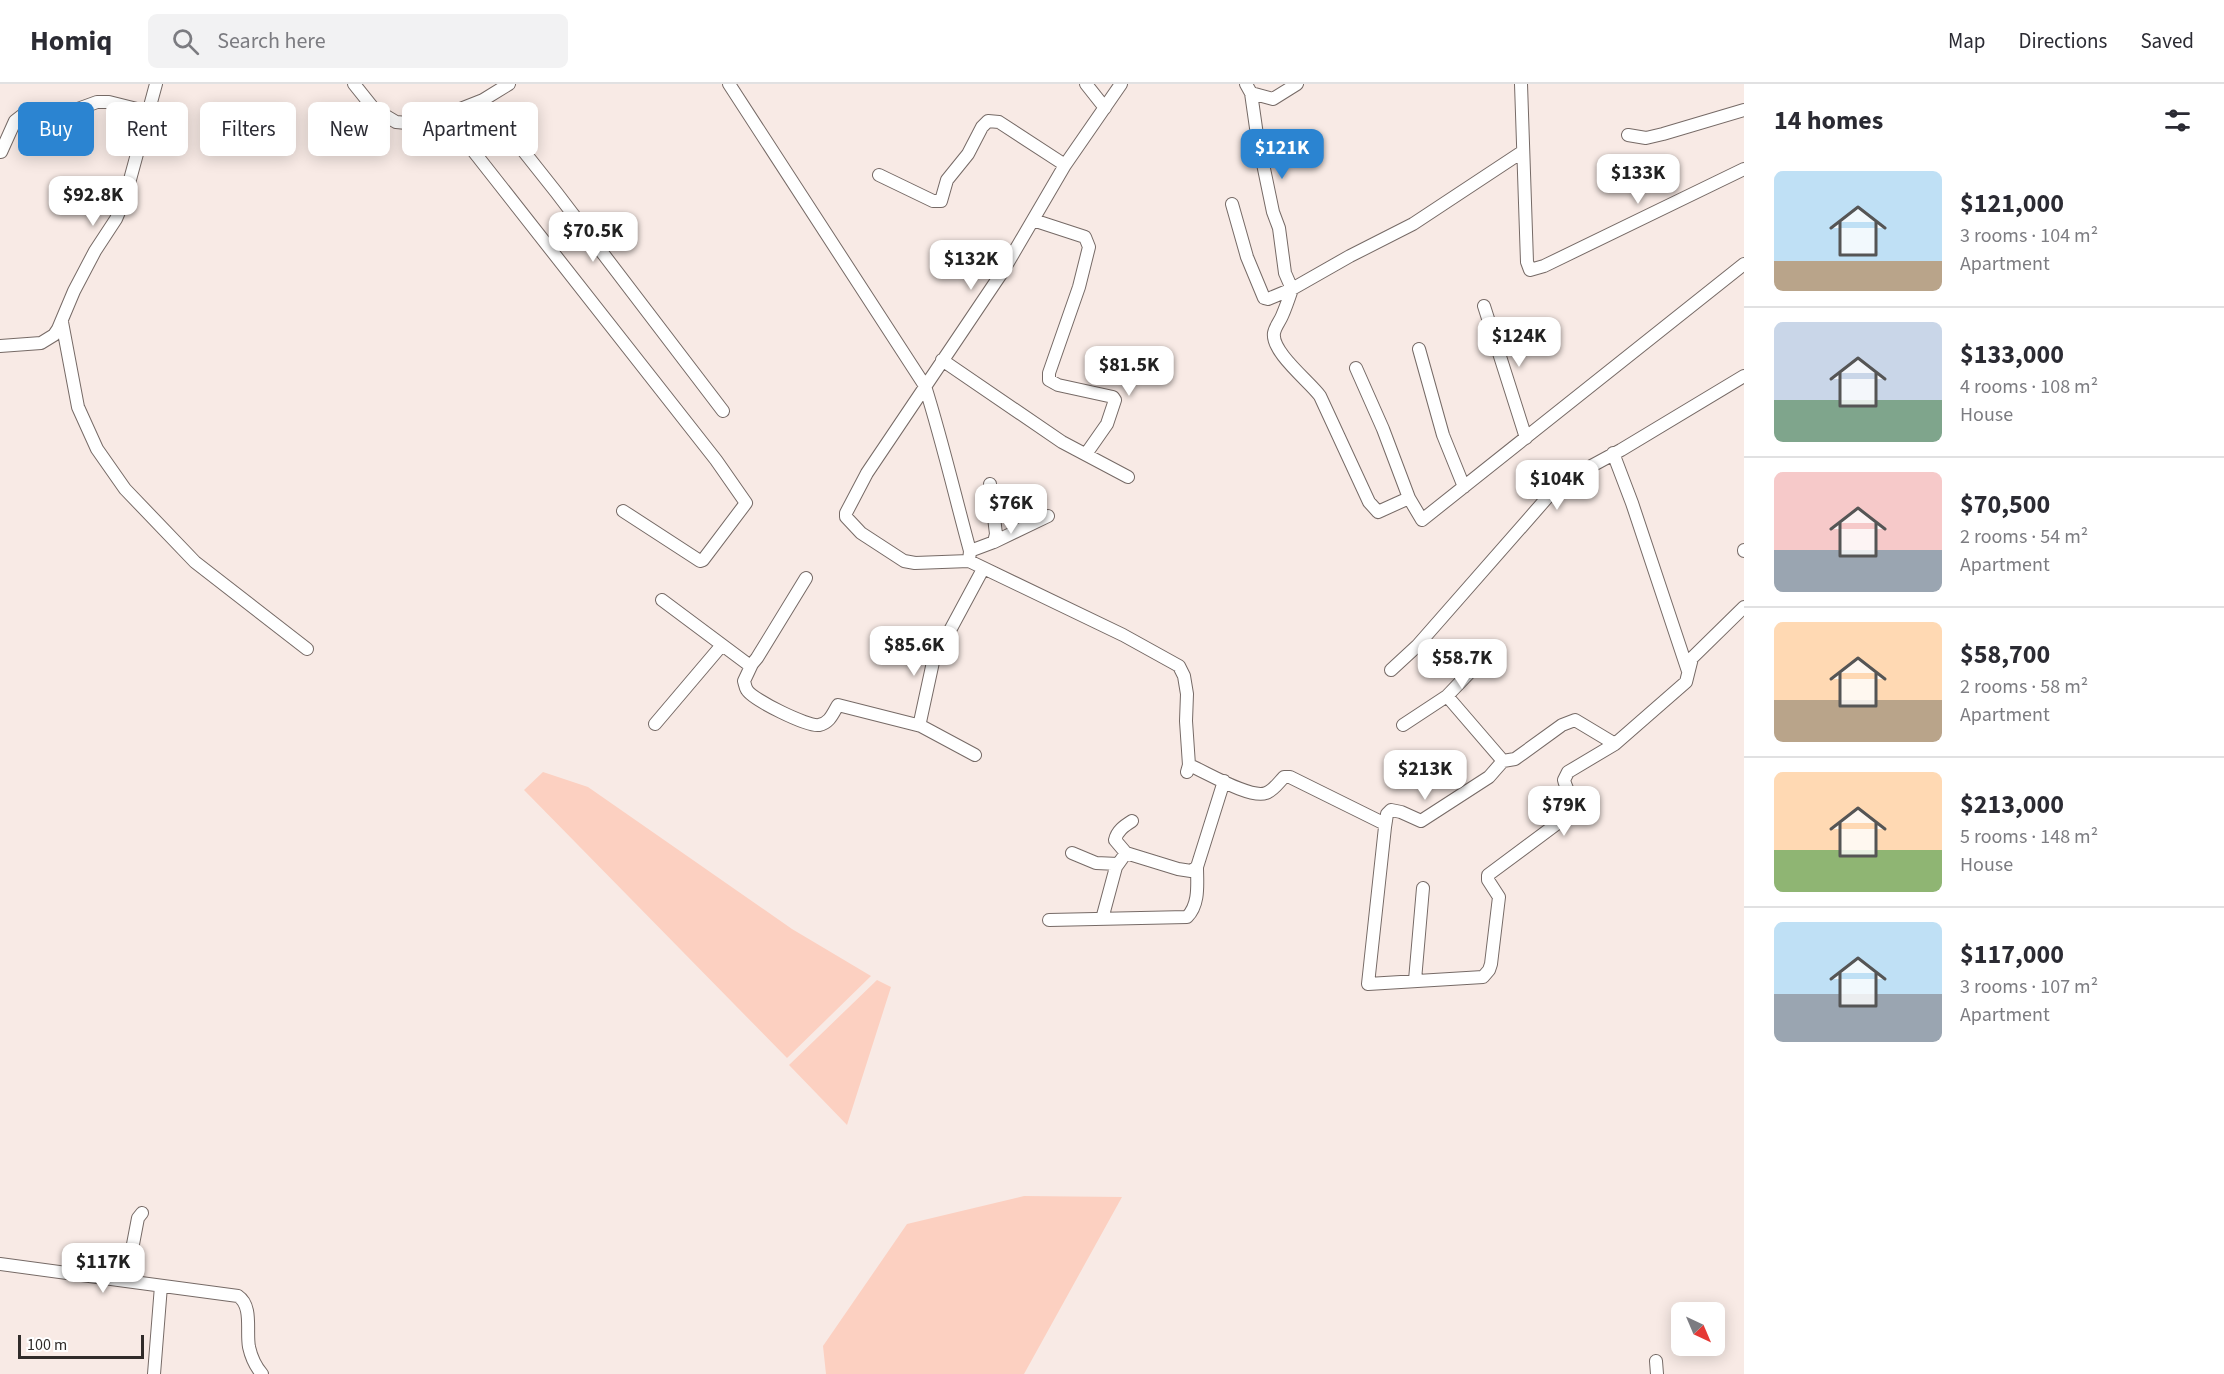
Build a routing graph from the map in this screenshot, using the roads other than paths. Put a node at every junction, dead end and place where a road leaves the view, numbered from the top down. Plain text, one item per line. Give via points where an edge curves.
1 (156, 84) edge
2 (354, 84) edge
3 (509, 84) edge
4 (729, 84) edge
5 (1086, 84) edge
6 (1121, 84) edge
7 (1297, 84) edge
8 (1521, 84) edge
9 (1249, 88) edge
10 (483, 100) junction
11 (106, 102) edge
12 (152, 102) edge
13 (478, 102) edge
14 (1105, 108) junction
15 (1744, 110) edge
16 (402, 123) edge
17 (1628, 135) dead end
18 (1, 152) edge
19 (1522, 152) junction
20 (137, 156) edge
21 (477, 156) edge
22 (1065, 165) junction
23 (1744, 170) edge
24 (879, 175) dead end
25 (1232, 204) dead end
26 (1033, 220) junction
27 (1744, 264) edge
28 (1292, 289) junction
29 (1484, 306) dead end
30 (62, 322) junction
31 (0, 346) edge
32 (1419, 349) dead end
33 (942, 360) junction
34 (1356, 368) dead end
35 (1744, 376) edge
36 (925, 386) junction
37 (723, 411) dead end
38 (1526, 438) junction
39 (1613, 453) junction
40 (1086, 454) junction
41 (1128, 477) dead end
42 (990, 483) dead end
43 (1464, 487) junction
44 (1409, 498) junction
45 (623, 511) dead end
46 (1048, 516) dead end
47 (994, 542) junction
48 (970, 556) junction
49 (983, 569) junction
50 (806, 578) dead end
51 (662, 600) dead end
52 (1744, 607) edge
53 (722, 645) junction
54 (307, 649) dead end
55 (1499, 651) dead end
56 (752, 664) junction
57 (1390, 670) dead end
58 (1688, 672) junction
59 (1447, 696) junction
60 (655, 724) dead end
61 (1403, 725) dead end
62 (921, 726) junction
63 (1615, 744) junction
64 (975, 755) dead end
65 (1503, 761) junction
66 (1224, 781) junction
67 (1132, 821) dead end
68 (1385, 824) junction
69 (1072, 853) dead end
70 (1126, 853) junction
71 (1118, 864) junction
72 (1197, 867) junction
73 (1423, 888) dead end
74 (1102, 919) junction
75 (1049, 920) dead end
76 (1415, 980) junction
77 (142, 1213) dead end
78 (0, 1264) edge
79 (126, 1281) junction
80 (161, 1286) junction
81 (154, 1374) edge
82 (262, 1374) edge

1 - 12 street
2 - 16 street via 374,109
3 - 10 street
4 - 36 street
5 - 14 street
6 - 14 street
7 - 9 street via 1273,99
8 - 19 street
9 - 28 street via 1285,273
10 - 13 street
10 - 37 street
11 - 18 street via 66,112 24,114 15,121
14 - 22 street
15 - 17 street via 1646,138
19 - 23 street via 1527,267 1533,270
19 - 28 street via 1413,224
20 - 30 street via 116,219 74,291
21 - 45 street via 746,503 700,561
22 - 24 street via 993,120 981,127 968,154 946,180 940,201
22 - 26 street
25 - 28 street via 1264,298
26 - 33 street via 1003,272
26 - 40 street via 1088,241 1079,287 1049,373 1049,380 1058,385 1113,397 1107,424
27 - 38 street
28 - 44 street via 1274,333 1275,342 1320,396 1375,511
29 - 38 street
30 - 31 street via 54,335 41,343
30 - 54 street via 78,407 97,449 126,489 195,562
32 - 43 street via 1443,435
33 - 36 street
33 - 40 street via 1062,442
34 - 44 street
35 - 39 street
36 - 48 street
36 - 48 street via 867,473 846,517 861,533 904,561
38 - 43 street
39 - 57 street via 1560,483 1433,628
39 - 58 street
40 - 41 street
42 - 47 street
43 - 44 street via 1422,520
46 - 47 street
47 - 48 street
48 - 49 street
49 - 62 street via 933,662
49 - 66 street via 1179,666 1186,694 1188,769
50 - 56 street
51 - 53 street
52 - 58 street via 1698,651
53 - 56 street
53 - 60 street
55 - 59 street via 1471,671
56 - 62 street via 744,681 747,690 808,724 830,720 838,705
58 - 63 street via 1686,682
59 - 61 street
59 - 65 street
62 - 64 street
63 - 65 street via 1575,720 1515,759
63 - 76 street via 1568,772 1564,780 1574,810 1488,875 1498,897 1489,970 1483,976
65 - 68 street via 1489,777 1421,821 1391,810
66 - 68 street via 1256,794 1265,793 1284,777 1290,777
66 - 72 street
67 - 70 street via 1121,828 1115,840
68 - 76 street via 1368,984
69 - 71 street via 1096,863
70 - 71 street
70 - 72 street via 1178,869 1191,871
71 - 74 street
72 - 74 street via 1196,901 1187,917
73 - 76 street
74 - 75 street
77 - 79 street
78 - 79 street
79 - 80 street
80 - 81 street
80 - 82 street via 242,1299 247,1307 249,1347

